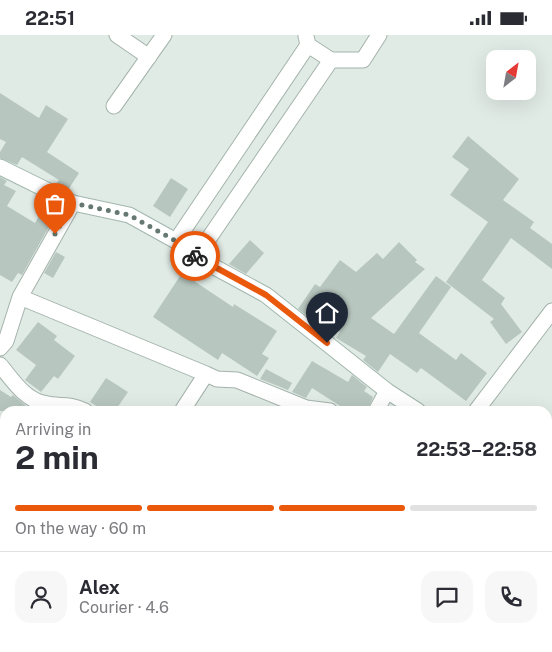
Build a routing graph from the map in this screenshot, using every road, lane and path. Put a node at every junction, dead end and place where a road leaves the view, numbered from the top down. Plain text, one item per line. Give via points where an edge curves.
1 (117, 35) edge
2 (164, 35) edge
3 (379, 35) edge
4 (307, 40) edge
5 (149, 57) junction
6 (331, 60) junction
7 (114, 106) dead end
8 (0, 167) edge
9 (73, 203) junction
10 (176, 241) junction
11 (196, 257) junction
12 (20, 297) junction
13 (552, 311) edge
14 (0, 348) edge
15 (0, 365) edge
16 (206, 374) junction
17 (388, 391) junction
18 (72, 406) edge
19 (185, 406) edge
20 (301, 406) edge
21 (379, 406) edge
22 (410, 406) edge
23 (480, 406) edge

1 - 5 street
2 - 5 street
3 - 6 street via 363,60
4 - 6 street
4 - 10 street
5 - 7 street
6 - 11 street
8 - 9 street
9 - 10 street via 129,215
9 - 12 street
10 - 11 street
11 - 17 street via 266,295
12 - 14 street via 6,341
12 - 16 street
13 - 23 street
15 - 18 street via 19,388 35,400
16 - 19 street
16 - 20 street via 217,379 237,380
17 - 21 street
17 - 22 street

